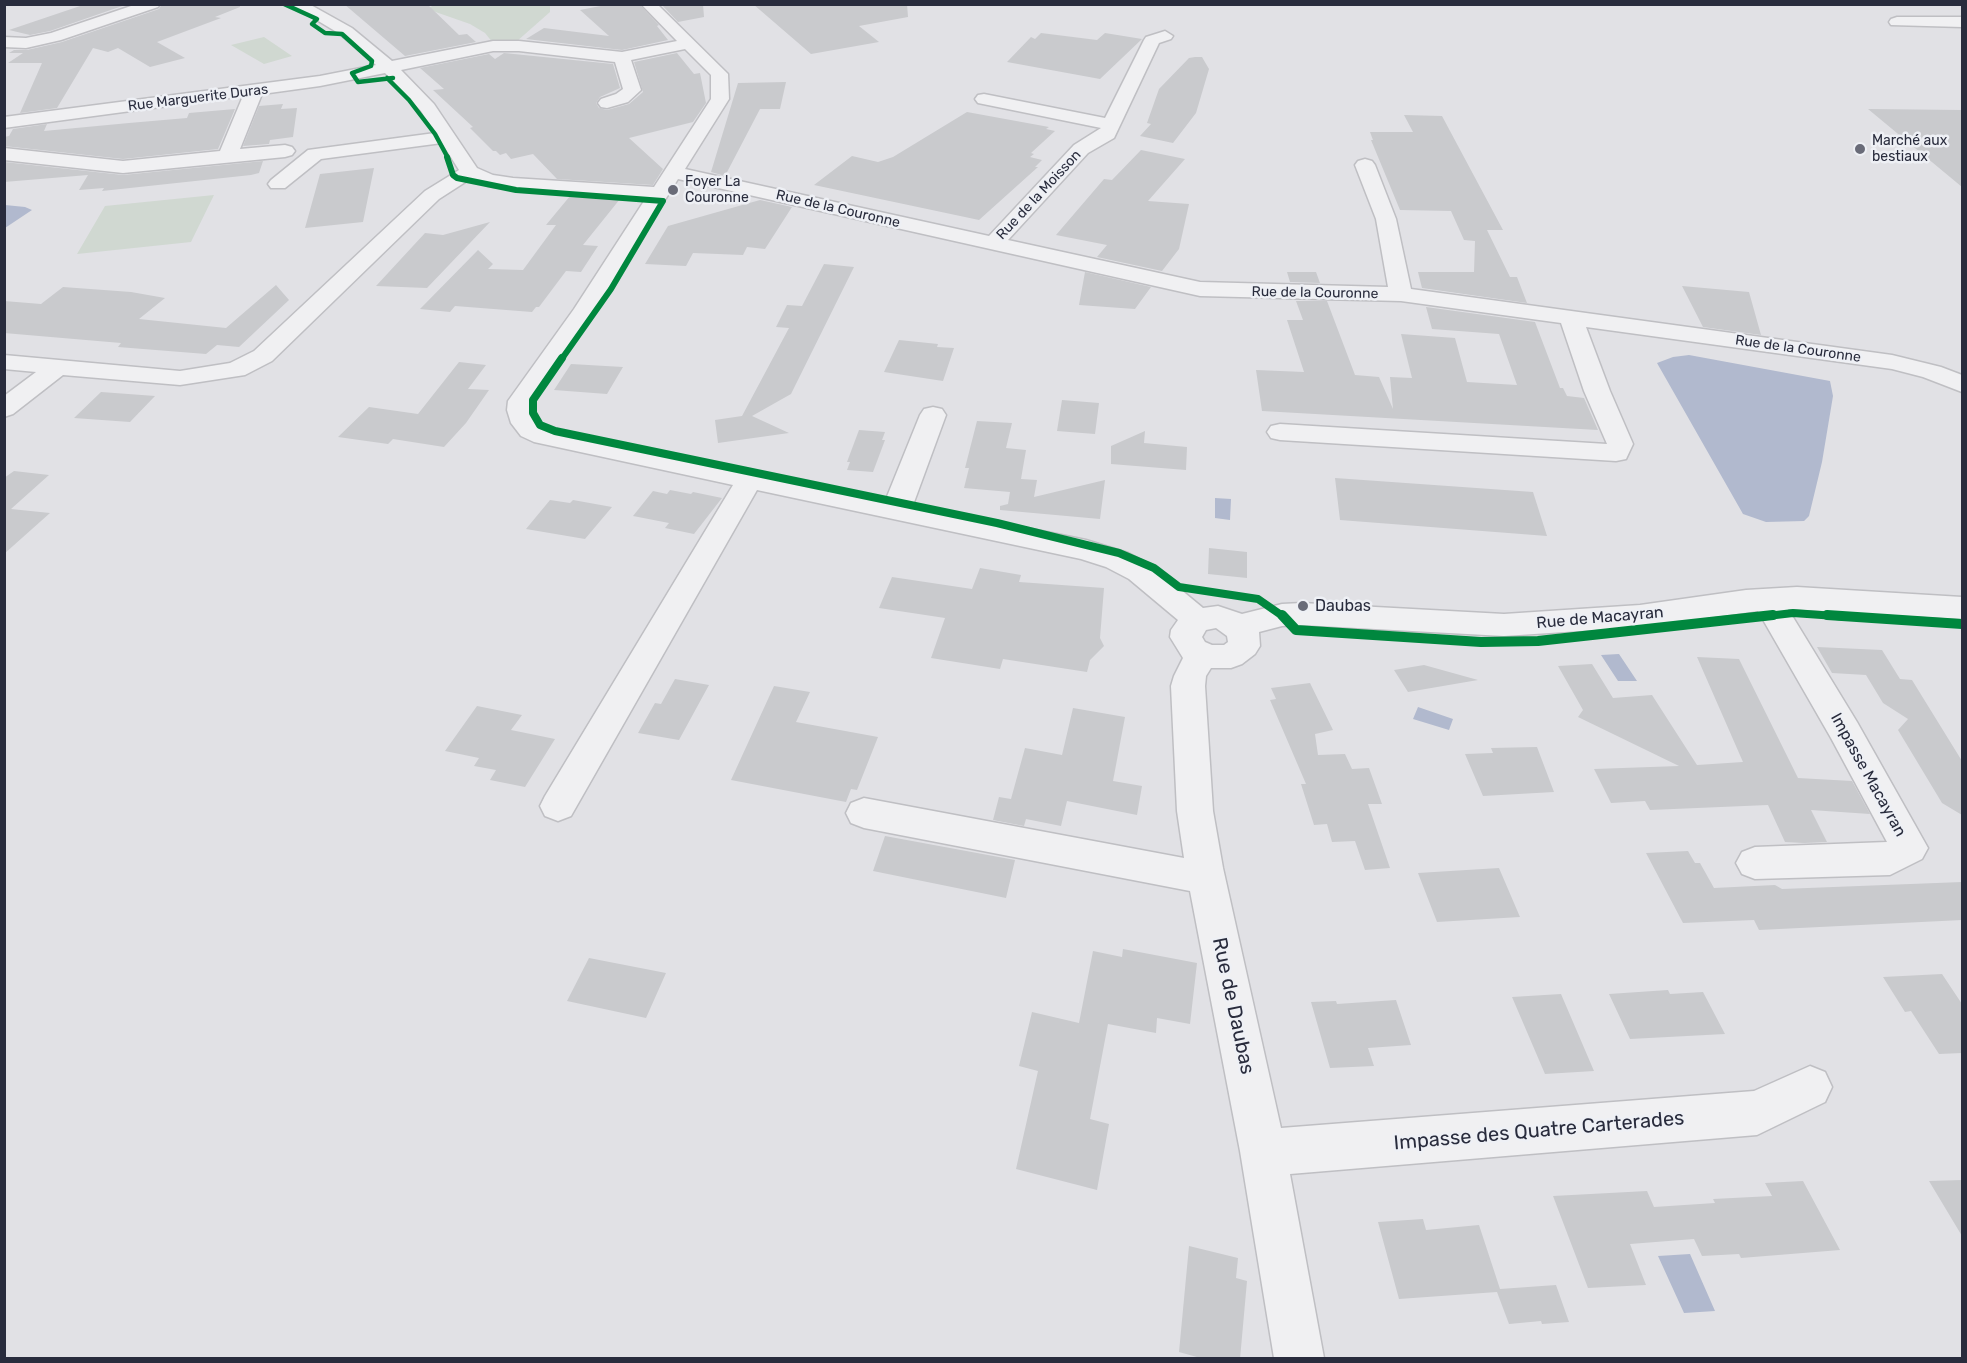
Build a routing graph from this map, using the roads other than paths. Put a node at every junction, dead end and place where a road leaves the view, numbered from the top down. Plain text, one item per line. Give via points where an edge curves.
1 (153, 4) edge
2 (297, 4) edge
3 (648, 4) edge
4 (1898, 22) dead end
5 (1962, 22) edge
6 (1165, 36) dead end
7 (4, 42) edge
8 (690, 43) junction
9 (622, 57) junction
10 (390, 68) junction
11 (254, 91) junction
12 (984, 99) dead end
13 (607, 103) dead end
14 (4, 123) edge
15 (1112, 125) junction
16 (447, 137) junction
17 (101, 145) dead end
18 (285, 151) dead end
19 (4, 154) edge
20 (228, 156) junction
21 (1365, 165) dead end
22 (83, 171) junction
23 (470, 172) junction
24 (665, 183) junction
25 (278, 184) dead end
26 (993, 244) junction
27 (1401, 294) junction
28 (1571, 318) junction
29 (4, 362) edge
30 (58, 367) junction
31 (1962, 384) edge
32 (4, 409) edge
33 (933, 415) dead end
34 (1280, 432) dead end
35 (750, 479) junction
36 (896, 511) junction
37 (1766, 599) junction
38 (1962, 608) edge
39 (1199, 637) junction
40 (558, 806) dead end
41 (864, 813) dead end
42 (1755, 863) dead end
43 (1206, 878) junction
44 (1810, 1087) dead end
45 (1263, 1151) junction
46 (1299, 1359) edge

1 - 7 street via 55,37 26,43
2 - 10 street via 346,30
3 - 8 street
4 - 5 street
6 - 15 street, Rue de la Moisson via 1152,40
8 - 9 street, Rue Marguerite Duras
8 - 24 street via 720,74 720,99
9 - 10 street, Rue Marguerite Duras via 507,45
9 - 13 street via 632,90
10 - 11 street, Rue Marguerite Duras
10 - 16 street via 428,108
11 - 14 street, Rue Marguerite Duras
11 - 20 street
12 - 15 street
15 - 26 street, Rue de la Moisson via 1107,134 1081,149
16 - 23 street
16 - 25 street via 315,154
17 - 22 street
18 - 20 street
19 - 22 street
20 - 22 street
21 - 27 street via 1386,219
23 - 24 street, Rue de la Couronne via 513,184
23 - 30 street via 432,195 289,333 246,366 215,375 180,378
24 - 26 street, Rue de la Couronne
24 - 35 street via 521,401 520,410 530,430 543,436
26 - 27 street, Rue de la Couronne via 1200,289
27 - 28 street, Rue de la Couronne
28 - 31 street, Rue de la Couronne via 1892,362
28 - 34 street via 1620,444 1616,453
29 - 30 street
30 - 32 street
33 - 36 street
35 - 36 street
35 - 40 street
36 - 39 street via 1086,550 1117,560 1140,572
37 - 38 street, Rue de Macayran
37 - 39 street, Rue de Macayran via 1640,616 1504,626 1281,615 1238,626 1244,646 1222,658
37 - 42 street, Impasse Macayran via 1845,730 1909,849 1890,859
39 - 43 street, Rue de Daubas via 1188,686 1195,811
41 - 43 street
43 - 45 street, Rue de Daubas
44 - 45 street, Impasse des Quatre Carterades via 1757,1113
45 - 46 street, Rue de Daubas

